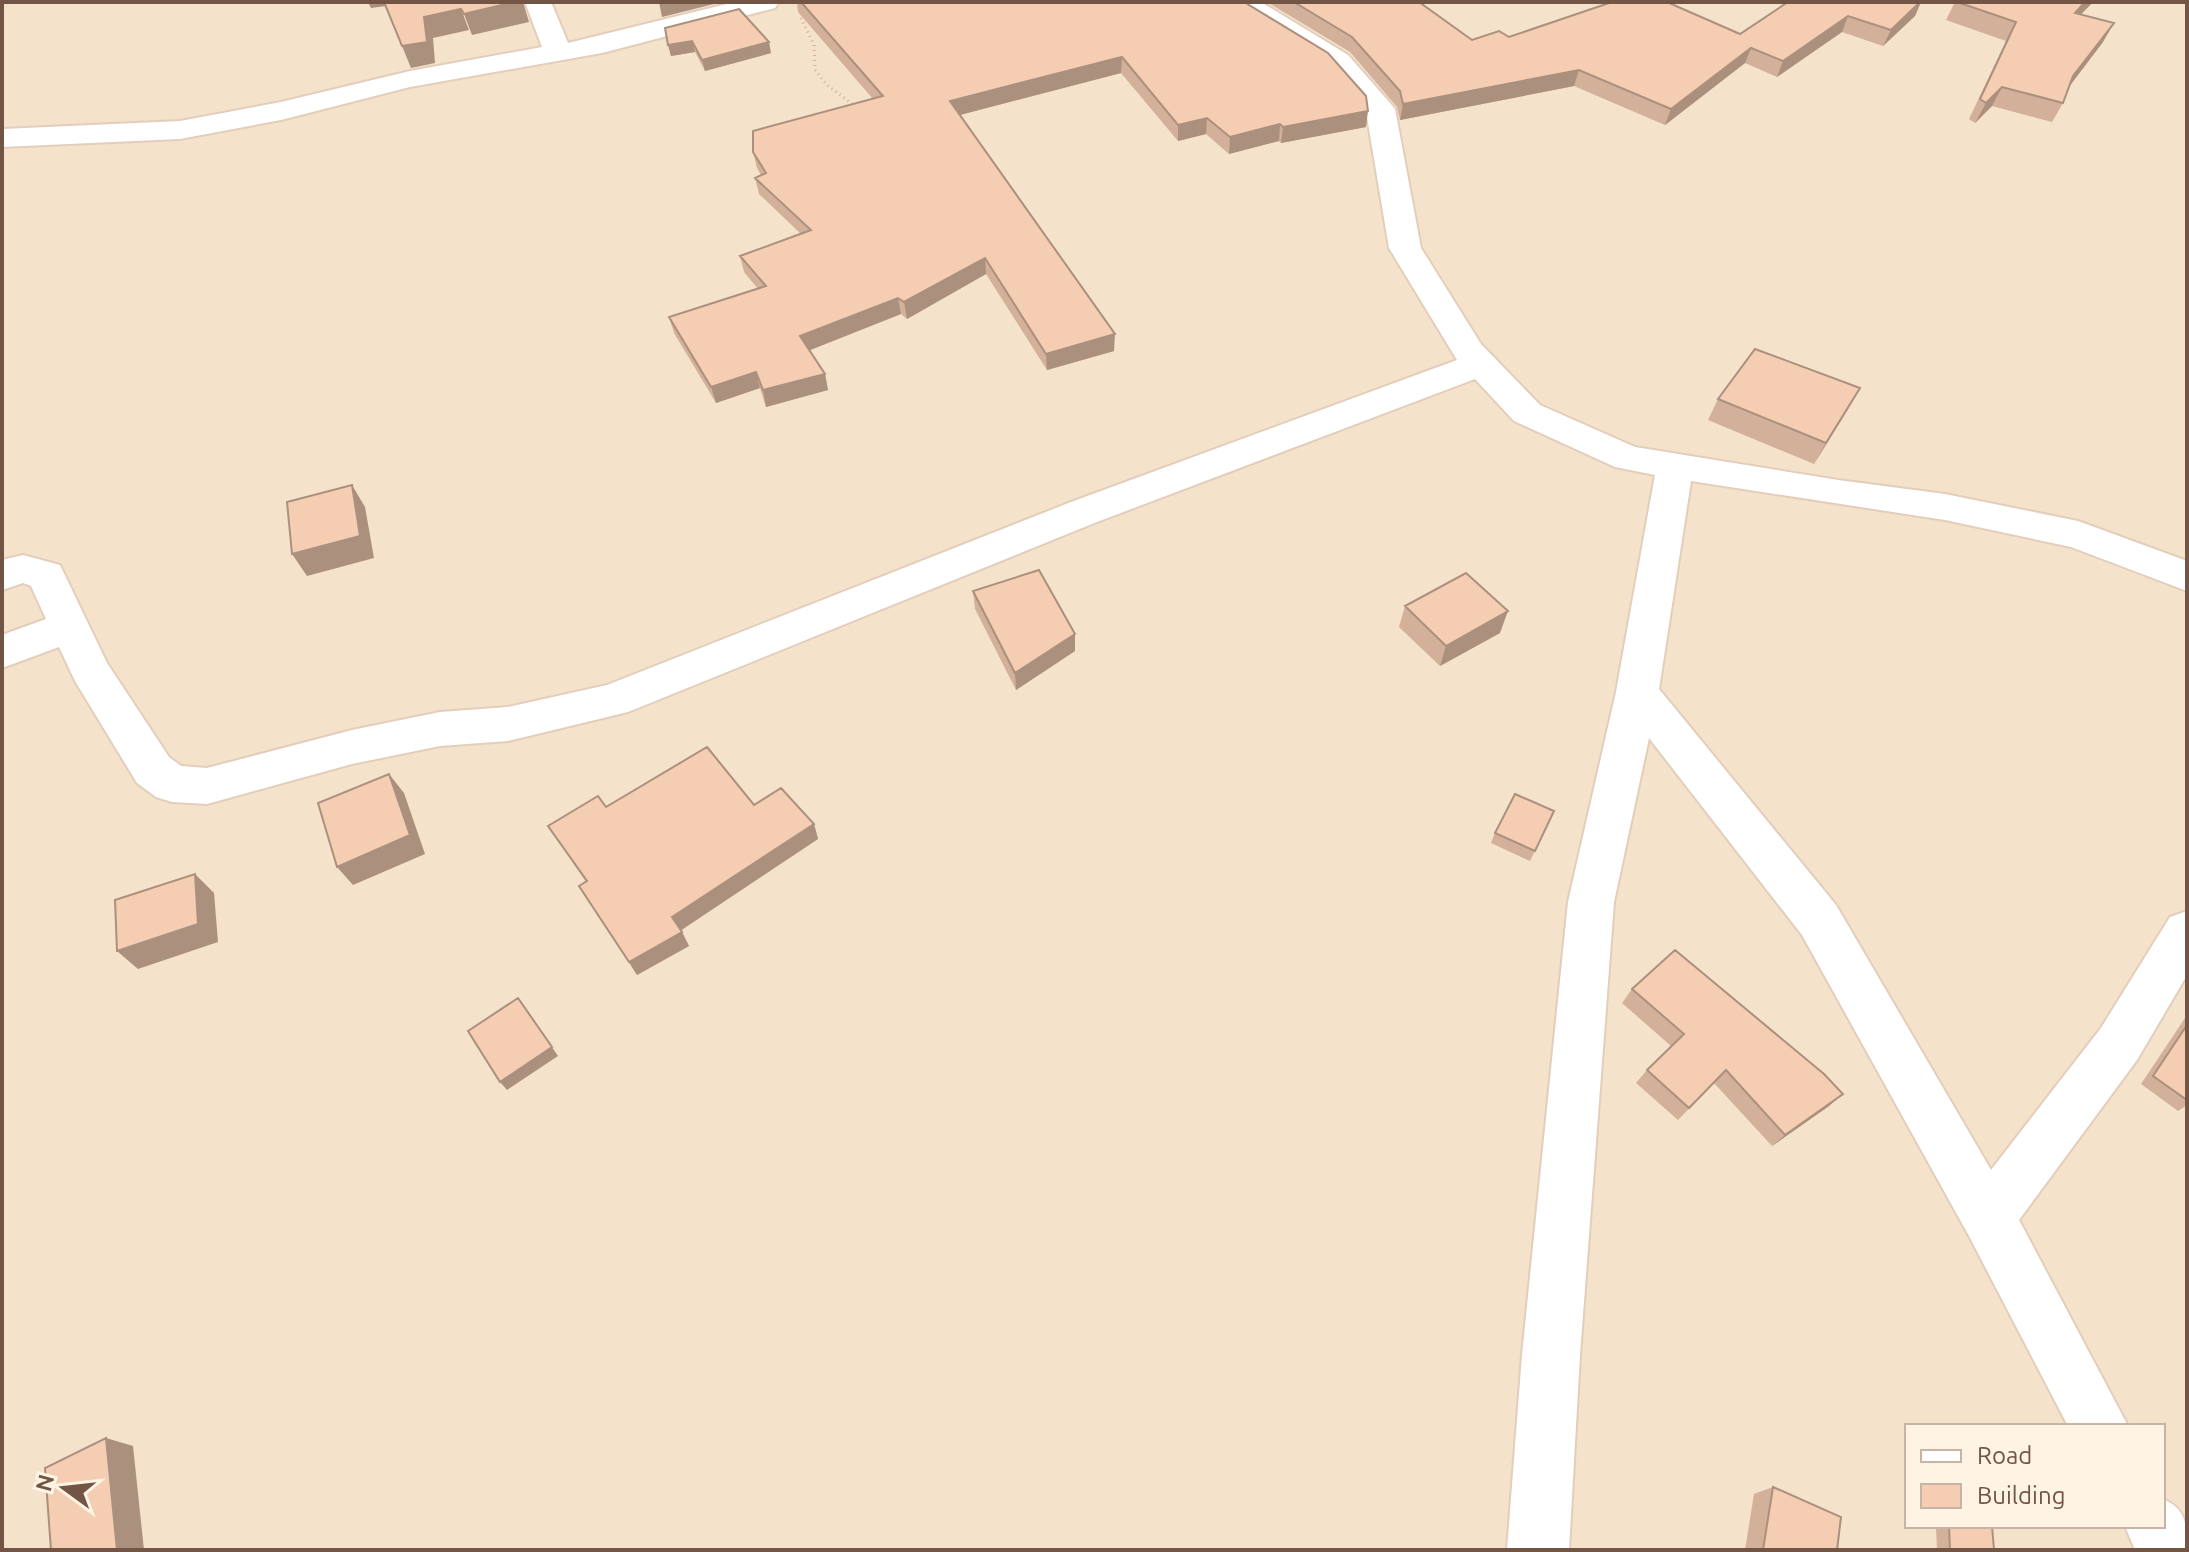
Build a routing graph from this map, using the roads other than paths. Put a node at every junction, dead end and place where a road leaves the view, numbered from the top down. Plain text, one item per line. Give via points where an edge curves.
1 (538, 2) edge
2 (766, 2) edge
3 (1242, 2) edge
4 (558, 53) junction
5 (2, 138) edge
6 (1481, 364) junction
7 (1675, 467) junction
8 (2, 575) edge
9 (2187, 576) edge
10 (69, 627) junction
11 (2, 652) edge
12 (1637, 692) junction
13 (2187, 932) edge
14 (1988, 1217) junction
15 (2098, 1424) edge
16 (2156, 1528) edge
17 (1538, 1550) edge
18 (2169, 1550) edge

1 - 4 street
2 - 4 street
3 - 6 street via 1338,61 1380,109 1405,248
4 - 5 street via 410,79 180,130
6 - 7 street via 1527,413 1628,458
6 - 10 street via 1084,512 613,700 508,724 440,729 352,747 207,786 172,784 153,770
7 - 9 street via 1945,507 2063,532
7 - 12 street
8 - 10 street via 23,569 46,575
10 - 11 street
12 - 14 street via 1819,920
12 - 17 street via 1591,902
13 - 14 street via 2119,1044
14 - 15 street
16 - 18 street

